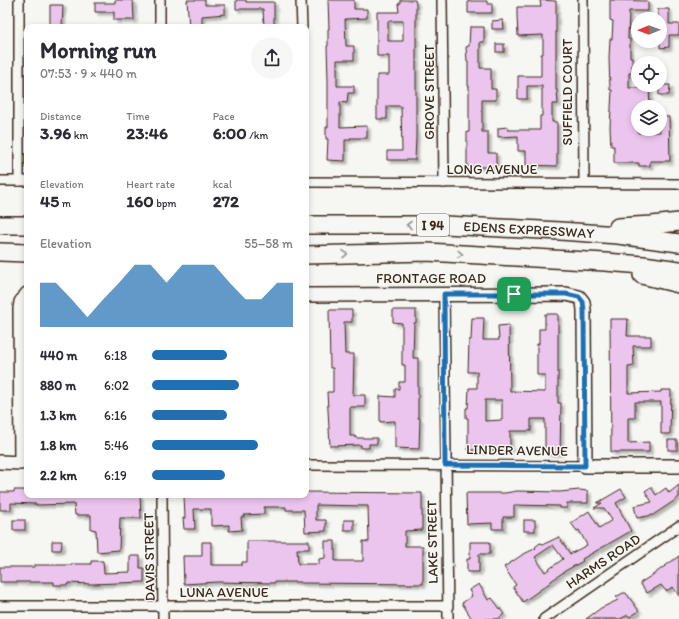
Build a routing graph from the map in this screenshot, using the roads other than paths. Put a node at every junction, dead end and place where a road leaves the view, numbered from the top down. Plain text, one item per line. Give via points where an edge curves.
1 (19, 0) edge
2 (160, 0) edge
3 (301, 0) edge
4 (442, 0) edge
5 (583, 0) edge
6 (160, 24) edge
7 (302, 24) edge
8 (0, 181) edge
9 (23, 181) edge
10 (309, 182) edge
11 (444, 183) junction
12 (584, 183) junction
13 (679, 184) edge
14 (679, 222) edge
15 (0, 225) edge
16 (24, 225) edge
17 (309, 225) edge
18 (560, 230) junction
19 (679, 243) edge
20 (0, 252) edge
21 (24, 253) edge
22 (309, 255) edge
23 (576, 261) junction
24 (679, 270) edge
25 (679, 284) edge
26 (444, 294) junction
27 (309, 295) edge
28 (24, 298) edge
29 (0, 462) edge
30 (24, 463) edge
31 (309, 465) edge
32 (445, 465) junction
33 (585, 466) junction
34 (679, 466) edge
35 (162, 498) edge
36 (679, 526) edge
37 (0, 606) edge
38 (163, 606) junction
39 (447, 606) junction
40 (164, 619) edge
41 (448, 619) edge
42 (544, 619) edge

1 - 9 street
2 - 6 street
3 - 7 street
4 - 11 street, GROVE STREET
5 - 12 street, SUFFIELD COURT
8 - 9 street
10 - 11 street, LONG AVENUE
11 - 12 street, LONG AVENUE
12 - 13 street, LONG AVENUE
14 - 18 highway
15 - 16 highway
18 -> 17 highway, EDENS EXPRESSWAY / I 94 via 445,225
18 - 19 highway, EDENS EXPRESSWAY / I 94
20 - 21 highway
22 -> 23 highway, EDENS EXPRESSWAY / I 94 via 427,252
23 - 24 highway, EDENS EXPRESSWAY / I 94
23 - 25 highway
26 - 27 street, FRONTAGE ROAD
26 - 32 street
26 - 33 street, FRONTAGE ROAD via 566,294 579,297 584,310
28 - 30 street via 20,309
29 - 30 street
31 - 32 street, LINDER AVENUE
32 - 33 street, LINDER AVENUE
32 - 39 street, LAKE STREET
33 - 34 street, LINDER AVENUE
35 - 38 street, DAVIS STREET
36 - 42 street, HARMS ROAD
37 - 38 street, LUNA AVENUE
38 - 39 street, LUNA AVENUE
38 - 40 street, DAVIS STREET
39 - 41 street, LAKE STREET

